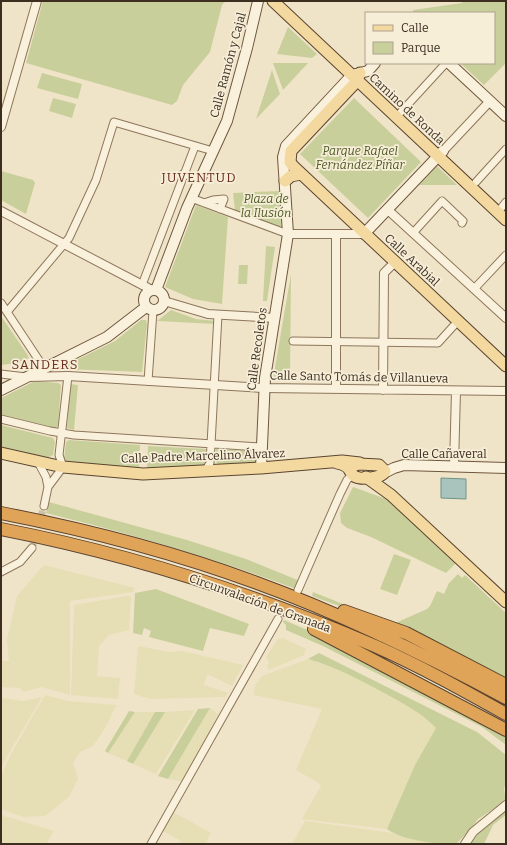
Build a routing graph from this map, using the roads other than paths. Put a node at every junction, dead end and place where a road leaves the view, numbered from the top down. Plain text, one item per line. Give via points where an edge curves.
1 (37, 1) edge
2 (258, 1) edge
3 (273, 1) edge
4 (283, 1) edge
5 (374, 64) edge
6 (445, 64) edge
7 (450, 64) edge
8 (356, 76) junction
9 (490, 101) junction
10 (4, 107) edge
11 (401, 112) junction
12 (506, 116) edge
13 (1, 127) edge
14 (195, 146) junction
15 (506, 149) edge
16 (213, 152) junction
17 (441, 154) junction
18 (286, 159) junction
19 (183, 174) junction
20 (301, 174) junction
21 (200, 179) junction
22 (284, 181) junction
23 (476, 182) junction
24 (191, 198) junction
25 (204, 203) junction
26 (505, 206) edge
27 (220, 209) junction
28 (388, 210) junction
29 (1, 211) edge
30 (506, 220) edge
31 (462, 223) dead end
32 (413, 233) junction
33 (288, 234) junction
34 (364, 234) junction
35 (336, 235) junction
36 (65, 244) junction
37 (506, 255) edge
38 (395, 262) junction
39 (474, 289) junction
40 (149, 290) junction
41 (164, 301) junction
42 (1, 303) edge
43 (150, 309) junction
44 (7, 312) junction
45 (218, 315) junction
46 (275, 318) junction
47 (506, 318) edge
48 (458, 321) junction
49 (293, 341) dead end
50 (336, 341) junction
51 (383, 342) junction
52 (505, 363) edge
53 (48, 369) junction
54 (1, 374) edge
55 (68, 376) junction
56 (26, 377) junction
57 (148, 381) junction
58 (214, 385) junction
59 (264, 388) junction
60 (336, 389) junction
61 (1, 390) edge
62 (383, 390) junction
63 (456, 391) junction
64 (506, 391) edge
65 (1, 419) edge
66 (62, 434) junction
67 (211, 443) junction
68 (260, 446) junction
69 (1, 453) edge
70 (59, 455) junction
71 (38, 462) junction
72 (336, 462) junction
73 (49, 464) junction
74 (360, 464) junction
75 (454, 466) junction
76 (63, 467) junction
77 (210, 468) junction
78 (261, 468) junction
79 (506, 468) edge
80 (352, 473) junction
81 (384, 474) junction
82 (366, 477) junction
83 (48, 487) junction
84 (391, 495) junction
85 (44, 506) tunnel mouth
86 (1, 513) edge
87 (1, 529) edge
88 (32, 548) tunnel mouth
89 (450, 550) junction
90 (1, 572) edge
91 (298, 590) dead end
92 (506, 595) edge
93 (506, 602) edge
94 (316, 607) junction
95 (289, 611) junction
96 (278, 619) dead end
97 (506, 685) edge
98 (506, 698) edge
99 (506, 714) edge
100 (506, 730) edge
101 (506, 806) edge
102 (151, 844) edge
103 (465, 844) edge

1 - 10 street
2 - 16 main road, Calle Ramón y Cajal via 248,48 227,121
3 - 8 main road, Camino de Ronda
4 - 8 main road, Camino de Ronda
5 - 8 main road via 368,71
6 - 11 street
7 - 9 main road
8 - 11 main road, Camino de Ronda
8 - 17 main road, Camino de Ronda
8 - 18 main road
9 - 12 main road
9 - 17 street
10 - 13 street
11 - 17 main road, Camino de Ronda
14 - 16 street
14 - 19 street
14 - 36 street via 114,122 92,192
15 - 23 street
16 - 21 main road, Calle Ramón y Cajal
17 - 23 main road, Camino de Ronda
17 - 28 main road
17 - 30 main road, Camino de Ronda
18 - 20 main road, Calle Arabial
18 - 22 main road
19 - 21 street
19 - 40 street
20 - 22 main road
20 - 34 main road, Calle Arabial
21 - 24 main road, Calle Ramón y Cajal
22 - 33 main road
23 - 26 main road, Camino de Ronda
24 - 25 street
24 - 40 main road, Calle Ramón y Cajal
25 - 27 street
25 - 27 street via 224,199
27 - 33 street
28 - 32 street
28 - 34 main road
29 - 36 street
31 - 32 street via 442,201
32 - 39 street
33 - 35 street
33 - 46 main road, Calle Recoletos
34 - 35 street
34 - 38 main road, Calle Arabial
35 - 50 street
36 - 40 street
36 - 44 street
37 - 39 street
38 - 48 main road, Calle Arabial
38 - 51 street via 384,273
39 - 47 street
40 - 41 main road via 163,295
40 - 43 main road via 144,301
41 - 43 main road via 161,308
41 - 45 street
42 - 44 street
43 - 53 main road via 114,333
43 - 57 street
44 - 53 street
45 - 46 street
45 - 58 street
46 - 59 main road, Calle Recoletos
48 - 51 street via 438,343
48 - 52 main road, Calle Arabial
49 - 50 street
50 - 51 street
50 - 60 street
51 - 62 street
53 - 55 street, Calle Santo Tomás de Villanueva
53 - 55 street
53 - 56 main road
54 - 56 street
55 - 57 street, Calle Santo Tomás de Villanueva
55 - 66 street
56 - 61 main road
57 - 58 street, Calle Santo Tomás de Villanueva
58 - 59 street, Calle Santo Tomás de Villanueva
58 - 67 street
59 - 60 street, Calle Santo Tomás de Villanueva
59 - 68 main road, Calle Recoletos
60 - 62 street, Calle Santo Tomás de Villanueva
62 - 63 street, Calle Santo Tomás de Villanueva
63 - 64 street, Calle Santo Tomás de Villanueva
63 - 75 street
65 - 66 street
66 - 67 street
66 - 70 street
67 - 68 street
67 - 77 street
68 - 78 main road, Calle Recoletos
69 - 71 main road, Calle Padre Marcelino Álvarez
70 - 73 street
70 - 76 street
71 - 73 main road, Calle Padre Marcelino Álvarez
71 - 83 street
72 - 74 main road, Calle Padre Marcelino Álvarez
72 - 78 main road, Calle Padre Marcelino Álvarez
72 - 80 main road
73 - 76 main road, Calle Padre Marcelino Álvarez
74 - 80 main road via 352,466
74 - 81 main road, Calle Padre Marcelino Álvarez via 380,465 384,468
75 - 79 main road, Calle Cañaveral
75 - 81 main road, Calle Cañaveral via 404,465
76 - 77 main road, Calle Padre Marcelino Álvarez via 143,474
76 - 83 street
77 - 78 main road, Calle Padre Marcelino Álvarez
80 - 82 main road via 356,477
80 - 91 street via 340,494
81 - 82 main road via 377,478
81 - 84 main road
82 - 84 main road
83 - 85 street
84 - 89 main road
86 - 94 highway, Circunvalación de Granada via 74,528 166,553 258,583
87 - 95 highway, Circunvalación de Granada via 146,564
88 - 90 street via 20,562
89 - 92 main road via 468,557
89 - 93 main road
94 - 97 highway via 338,610 406,634
94 - 98 highway, Circunvalación de Granada via 390,639
95 - 99 highway, Circunvalación de Granada via 376,647
95 - 100 highway via 304,624
96 - 102 street
101 - 103 street via 474,832

